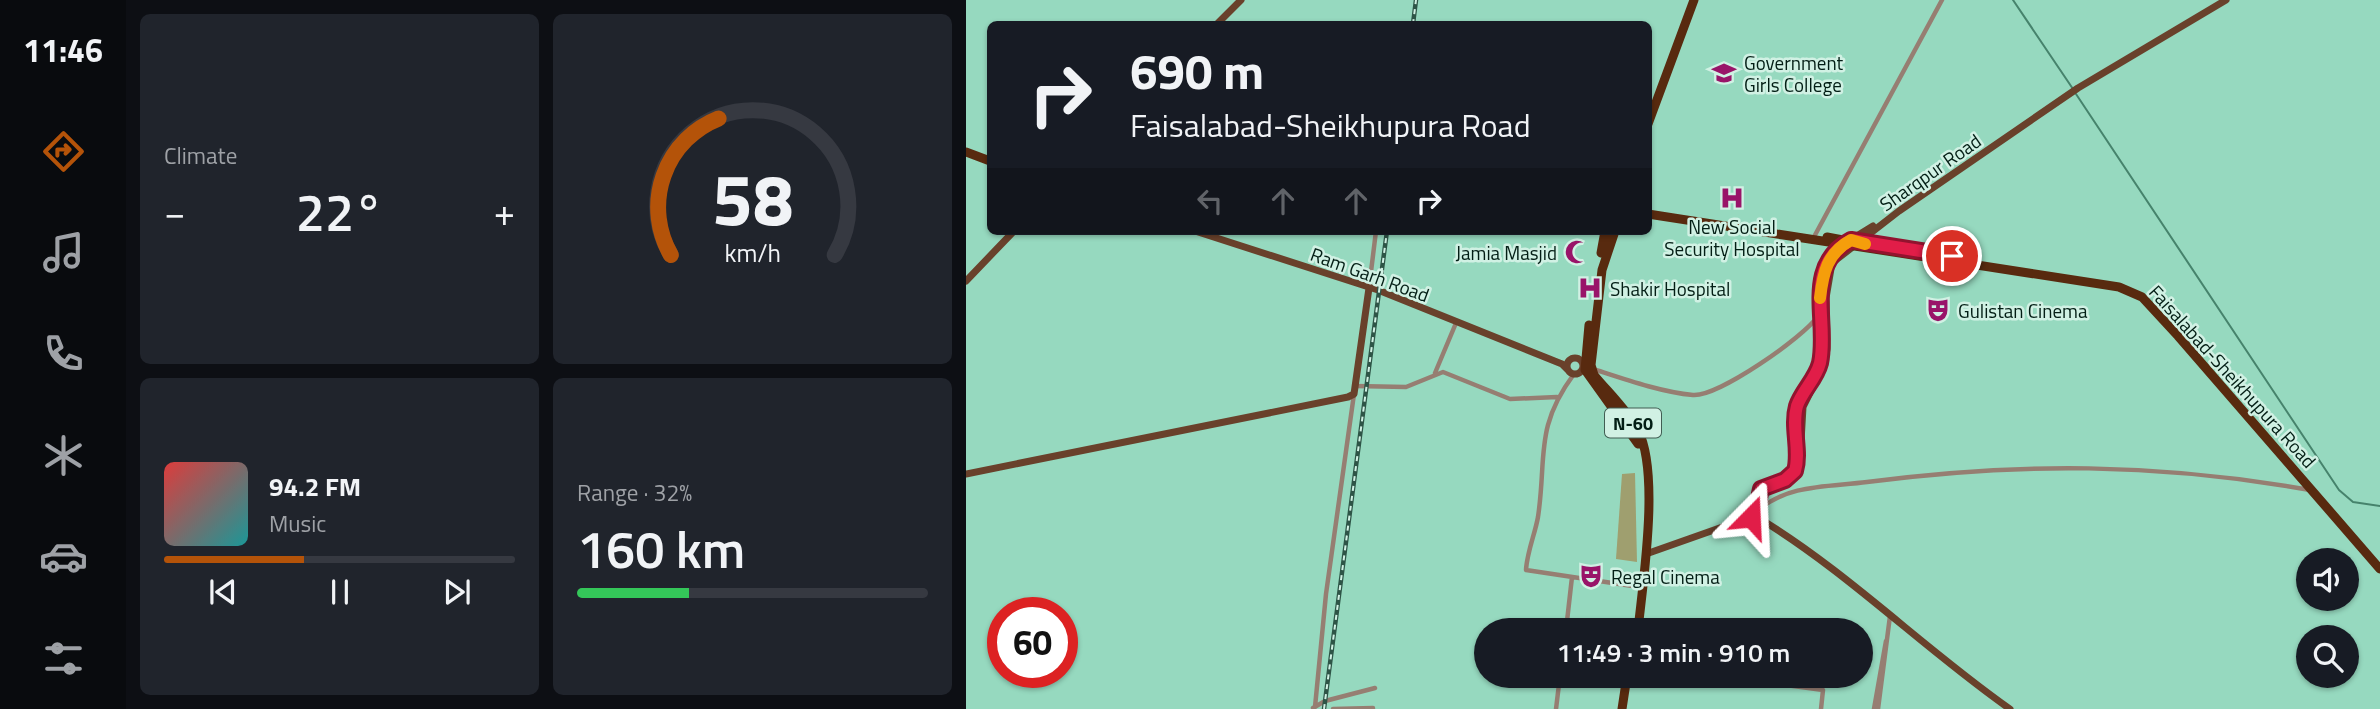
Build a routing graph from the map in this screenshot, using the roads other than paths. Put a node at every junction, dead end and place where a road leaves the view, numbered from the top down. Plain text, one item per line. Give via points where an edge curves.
1 (1241, 0) edge
2 (1692, 0) edge
3 (1942, 0) edge
4 (2217, 0) edge
5 (2225, 0) edge
6 (1220, 21) edge
7 (2071, 91) junction
8 (1652, 101) edge
9 (1652, 113) edge
10 (966, 150) edge
11 (987, 158) edge
12 (1652, 212) edge
13 (1652, 213) edge
14 (1010, 235) edge
15 (1207, 235) edge
16 (1376, 235) edge
17 (1604, 235) edge
18 (1613, 235) edge
19 (1621, 235) edge
20 (1815, 235) junction
21 (1852, 244) junction
22 (1607, 248) junction
23 (1827, 268) junction
24 (966, 281) edge
25 (1369, 288) junction
26 (1819, 315) junction
27 (1457, 323) junction
28 (2180, 335) junction
29 (1532, 351) junction
30 (1571, 359) junction
31 (1572, 372) junction
32 (1590, 373) junction
33 (1435, 374) junction
34 (1355, 390) junction
35 (1557, 397) junction
36 (1797, 464) junction
37 (966, 474) edge
38 (2312, 490) junction
39 (1644, 508) junction
40 (1756, 514) junction
41 (1646, 554) junction
42 (2380, 564) edge
43 (2380, 569) edge
44 (1573, 577) junction
45 (1639, 587) junction
46 (1890, 616) junction
47 (1568, 618) edge
48 (1637, 618) edge
49 (1638, 618) edge
50 (1376, 688) dead end
51 (1559, 688) edge
52 (1626, 688) edge
53 (1631, 688) edge
54 (1808, 688) edge
55 (1314, 708) edge
56 (1373, 708) edge
57 (1333, 709) edge
58 (1556, 709) edge
59 (1622, 709) edge
60 (1628, 709) edge
61 (1821, 709) edge
62 (1876, 709) edge
63 (2010, 709) edge

1 - 6 main road
2 - 8 highway
2 - 9 highway
3 - 20 street
4 - 7 main road, Sharqpur Road
5 - 7 main road, Sharqpur Road
7 - 21 main road, Sharqpur Road
10 - 11 highway
12 - 20 highway, Faisalabad-Sheikhupura Road
13 - 21 highway, Faisalabad-Sheikhupura Road
14 - 24 main road
15 - 25 main road, Ram Garh Road
16 - 25 street
17 - 32 highway
18 - 22 highway
19 - 22 highway
20 - 21 highway, Faisalabad-Sheikhupura Road
21 - 23 main road, Sharqpur Road
21 - 28 highway, Faisalabad-Sheikhupura Road via 2125,289 2142,297
22 - 32 highway
23 - 26 main road
23 - 36 main road via 1826,357 1803,407
25 - 27 main road, Ram Garh Road
25 - 34 main road
26 - 32 street via 1810,327 1751,368 1720,388 1696,396
26 - 36 main road via 1819,365 1797,407
27 - 29 main road, Ram Garh Road
27 - 33 street
28 - 38 highway, Faisalabad-Sheikhupura Road
28 - 42 highway, Faisalabad-Sheikhupura Road
29 - 30 main road, Ram Garh Road
29 - 31 main road, Ram Garh Road
30 - 31 main road
30 - 32 main road, Ram Garh Road via 1578,358
31 - 32 main road
31 - 35 street
32 - 39 highway, N-60 via 1638,429 1647,462
33 - 34 street via 1406,387
33 - 35 street via 1451,373 1510,399
34 - 37 main road
34 - 55 street
35 - 44 street via 1542,453 1539,509 1526,569
36 - 40 main road via 1790,477 1761,489
38 - 40 street via 2138,468 2011,468 1805,488 1774,498
38 - 43 highway, Faisalabad-Sheikhupura Road
39 - 41 highway, N-60
39 - 45 highway, N-60
40 - 41 main road
40 - 46 main road
41 - 49 highway, N-60
44 - 45 street
44 - 47 street
45 - 48 highway, N-60
46 - 62 street
46 - 63 main road
50 - 55 street
51 - 58 street
52 - 59 highway
53 - 60 highway
54 - 61 street via 1823,690
56 - 57 street

